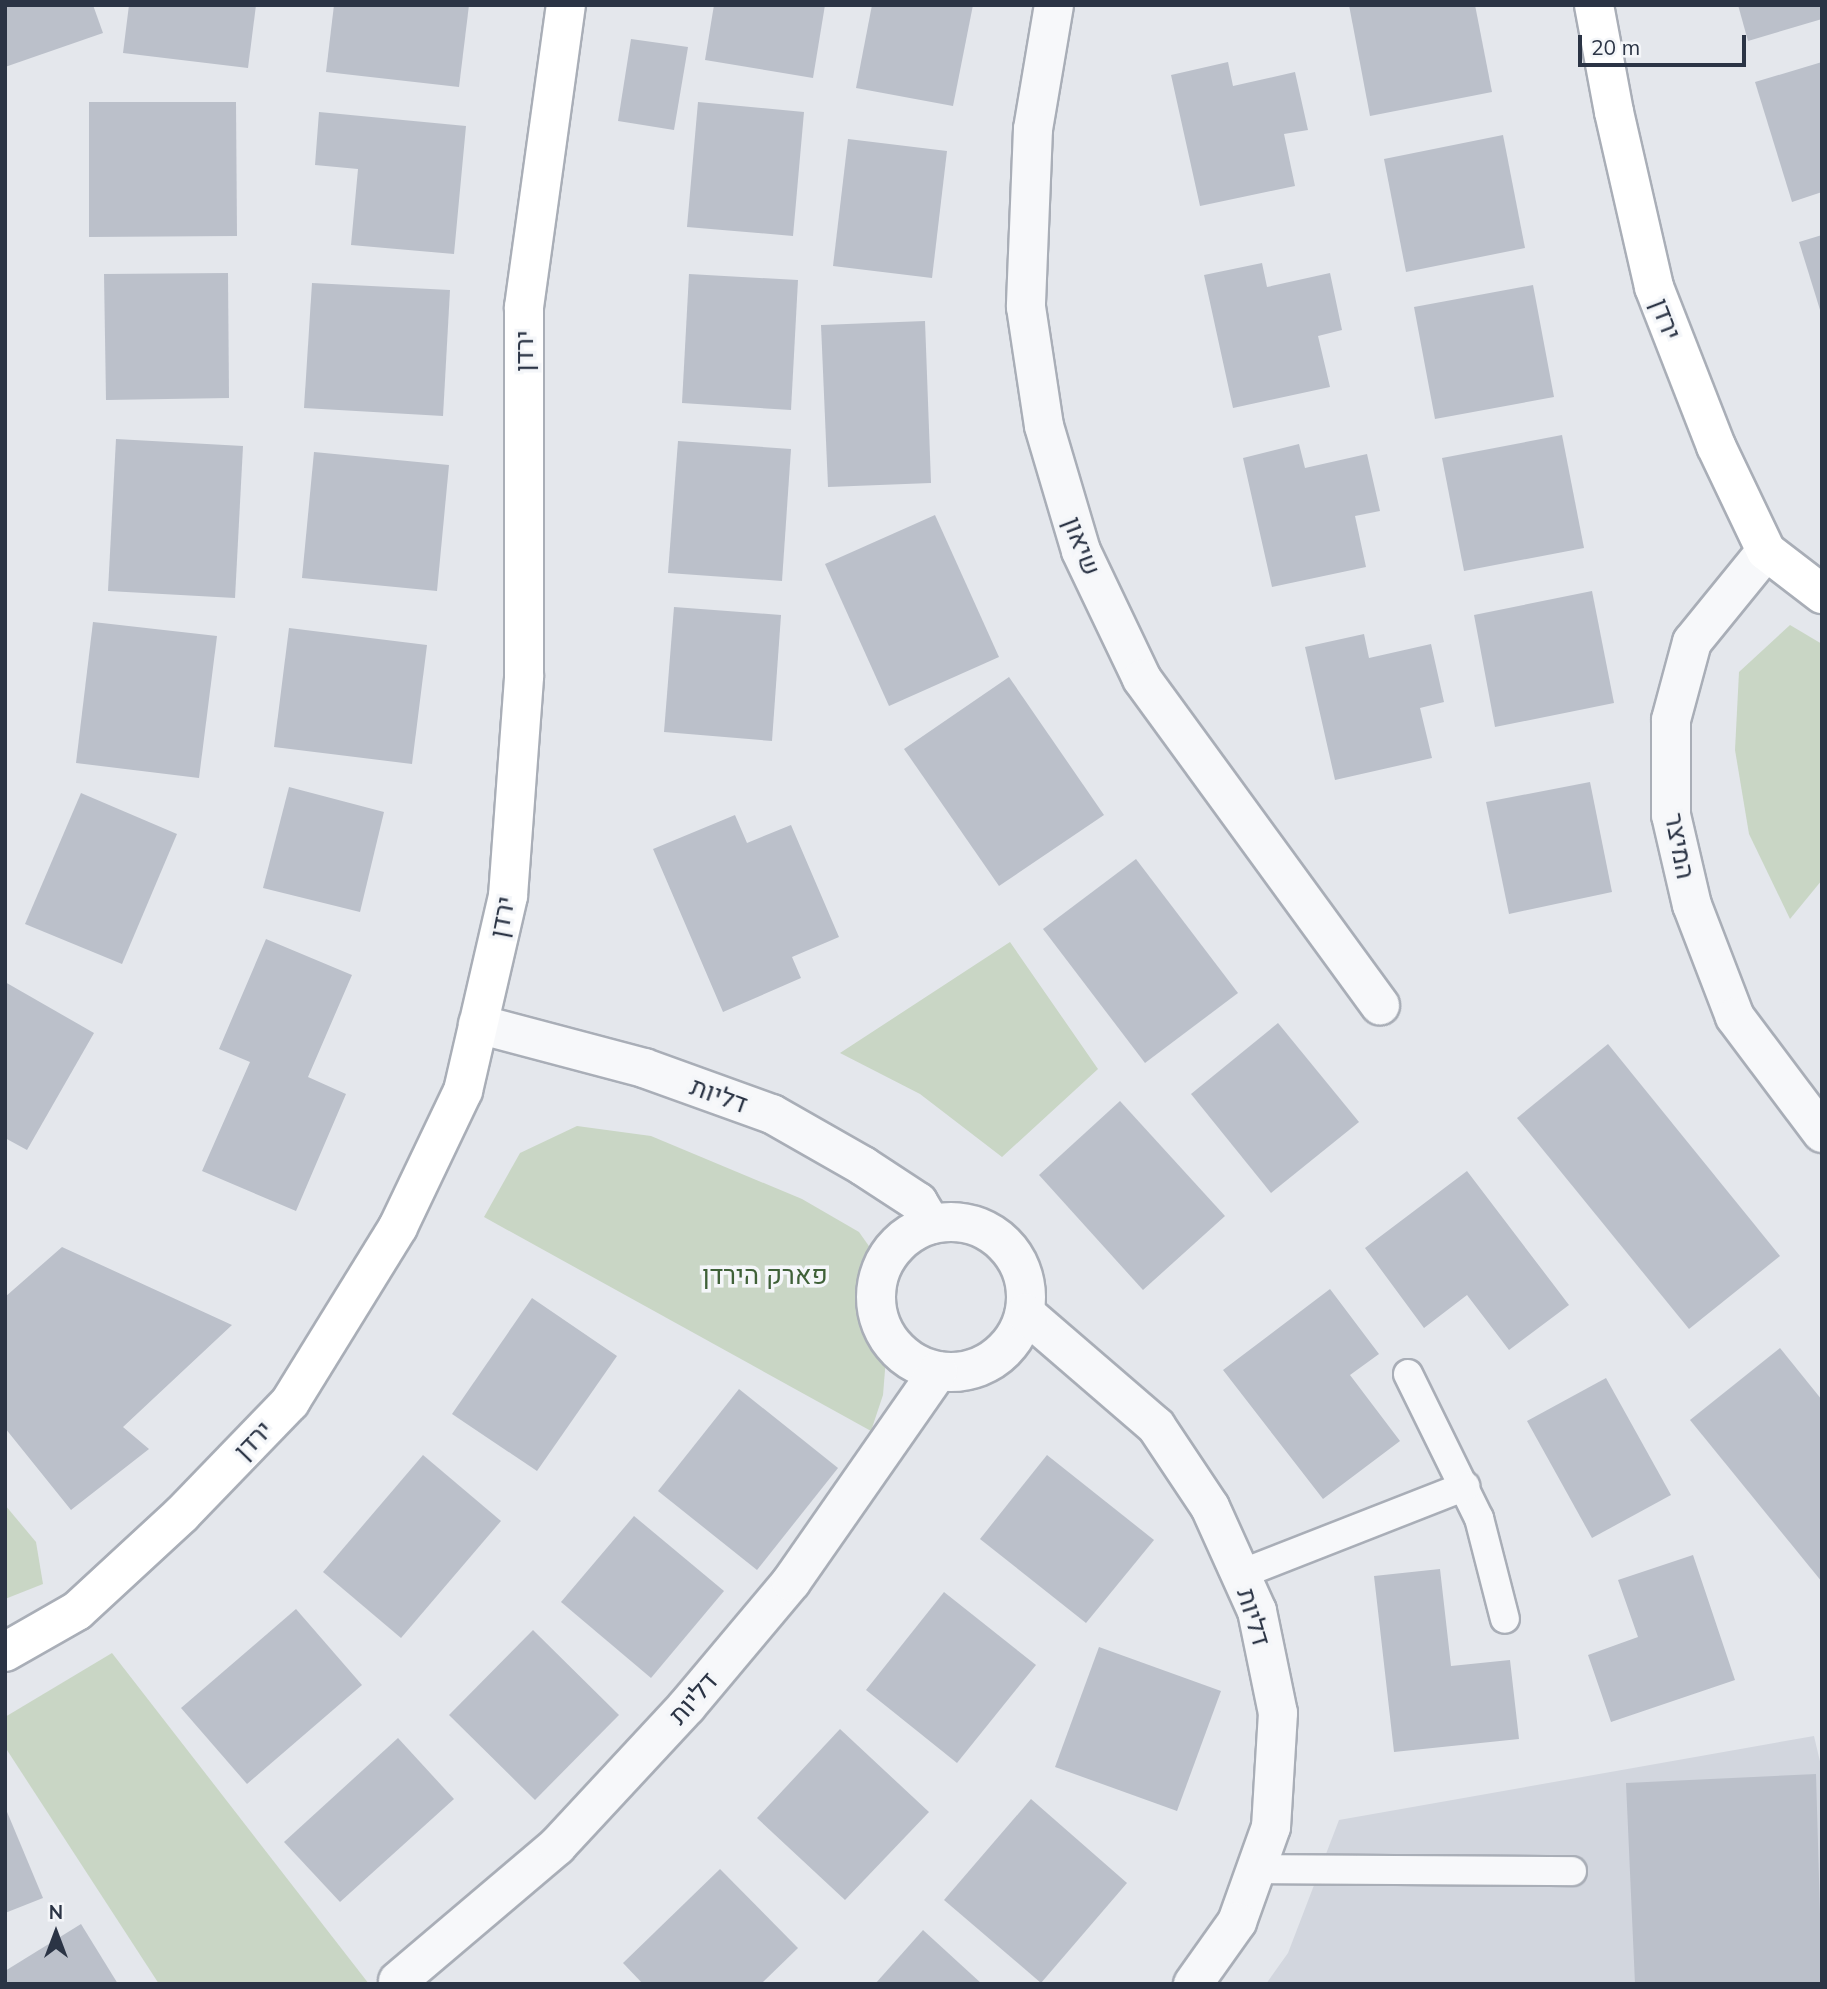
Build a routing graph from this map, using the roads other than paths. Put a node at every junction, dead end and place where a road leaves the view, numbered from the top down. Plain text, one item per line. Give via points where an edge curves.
1 (566, 5) edge
2 (1054, 5) edge
3 (1594, 5) edge
4 (1766, 551) junction
5 (1822, 594) edge
6 (1380, 1005) dead end
7 (478, 1024) junction
8 (1822, 1133) edge
9 (931, 1224) junction
10 (1026, 1313) junction
11 (939, 1371) junction
12 (1408, 1374) dead end
13 (1465, 1486) junction
14 (1241, 1574) junction
15 (1505, 1619) dead end
16 (5, 1652) edge
17 (1256, 1869) junction
18 (1572, 1871) dead end
19 (398, 1981) dead end
20 (1193, 1984) edge

1 - 7 street, ירדן via 524,307 524,676 508,896
2 - 6 street, שיאון via 1033,129 1026,307 1044,426 1081,551 1142,679
3 - 4 street, ירדן via 1654,288 1716,446
4 - 5 street, ירדן
4 - 8 street, המיצר via 1692,642 1671,720 1671,814 1692,905 1735,1017
7 - 9 street, דליות via 644,1068 772,1115 918,1202
7 - 16 street, ירדן via 463,1091 398,1227 290,1402 182,1514 77,1611
9 - 10 street via 954,1221 980,1227 1003,1241 1018,1261 1027,1286
9 - 11 street via 907,1235 889,1255 878,1278 876,1304 893,1346 914,1363
10 - 11 street via 1004,1351 983,1366
10 - 14 street, דליות via 1156,1426 1210,1507
11 - 19 street, דליות via 791,1582 687,1706 557,1846
12 - 13 lane
13 - 14 lane
13 - 15 lane via 1479,1518
14 - 17 street, דליות via 1257,1611 1278,1713 1270,1828
17 - 18 lane
17 - 20 street, דליות via 1237,1922

